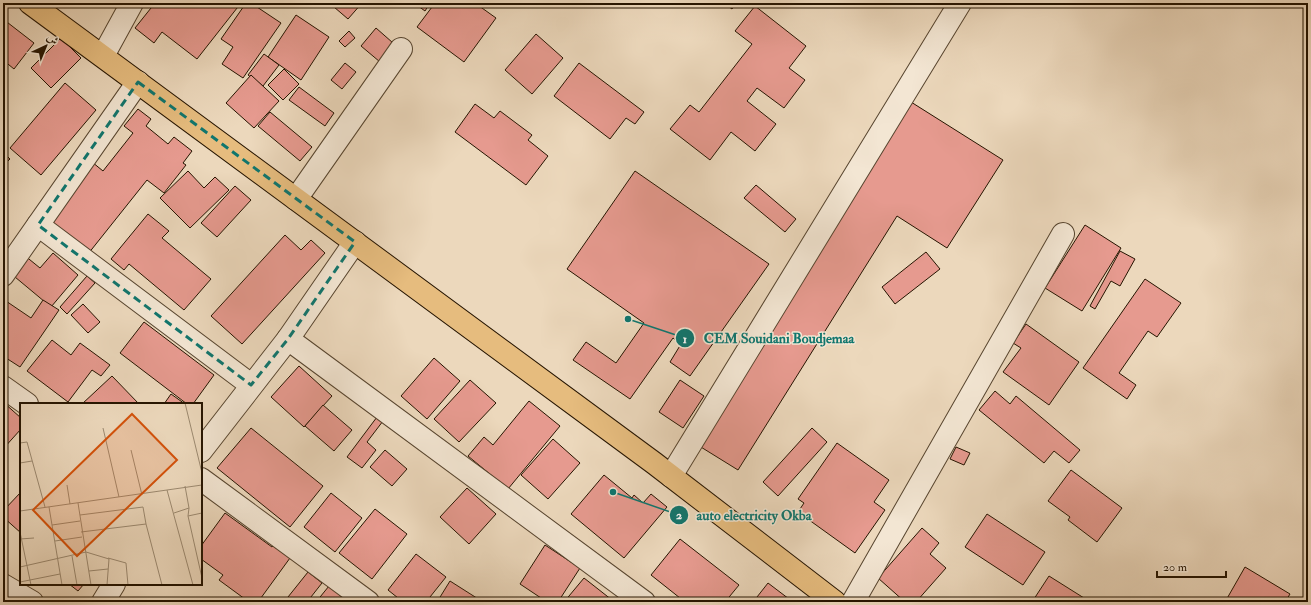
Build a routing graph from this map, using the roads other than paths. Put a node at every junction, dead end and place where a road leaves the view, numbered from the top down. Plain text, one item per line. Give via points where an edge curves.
1 (30, 3) edge
2 (132, 3) edge
3 (960, 3) edge
4 (402, 49) dead end
5 (102, 56) junction
6 (138, 82) junction
7 (296, 199) junction
8 (38, 225) junction
9 (1063, 234) dead end
10 (355, 242) junction
11 (3, 275) edge
12 (288, 339) junction
13 (251, 385) junction
14 (3, 387) edge
15 (26, 403) edge
16 (202, 450) edge
17 (671, 476) junction
18 (202, 480) edge
19 (3, 585) edge
20 (113, 585) edge
21 (32, 602) edge
22 (103, 602) edge
23 (368, 602) edge
24 (644, 602) edge
25 (835, 602) edge
26 (852, 602) edge

1 - 5 main road
2 - 5 street
3 - 17 street
4 - 7 street
5 - 6 main road
6 - 7 main road
6 - 8 street
7 - 10 main road
8 - 11 street
8 - 13 street
9 - 26 street
10 - 12 street
10 - 17 main road
12 - 13 street
12 - 24 street
13 - 16 street
14 - 15 street
17 - 25 main road
18 - 23 street
19 - 21 street
20 - 22 street

